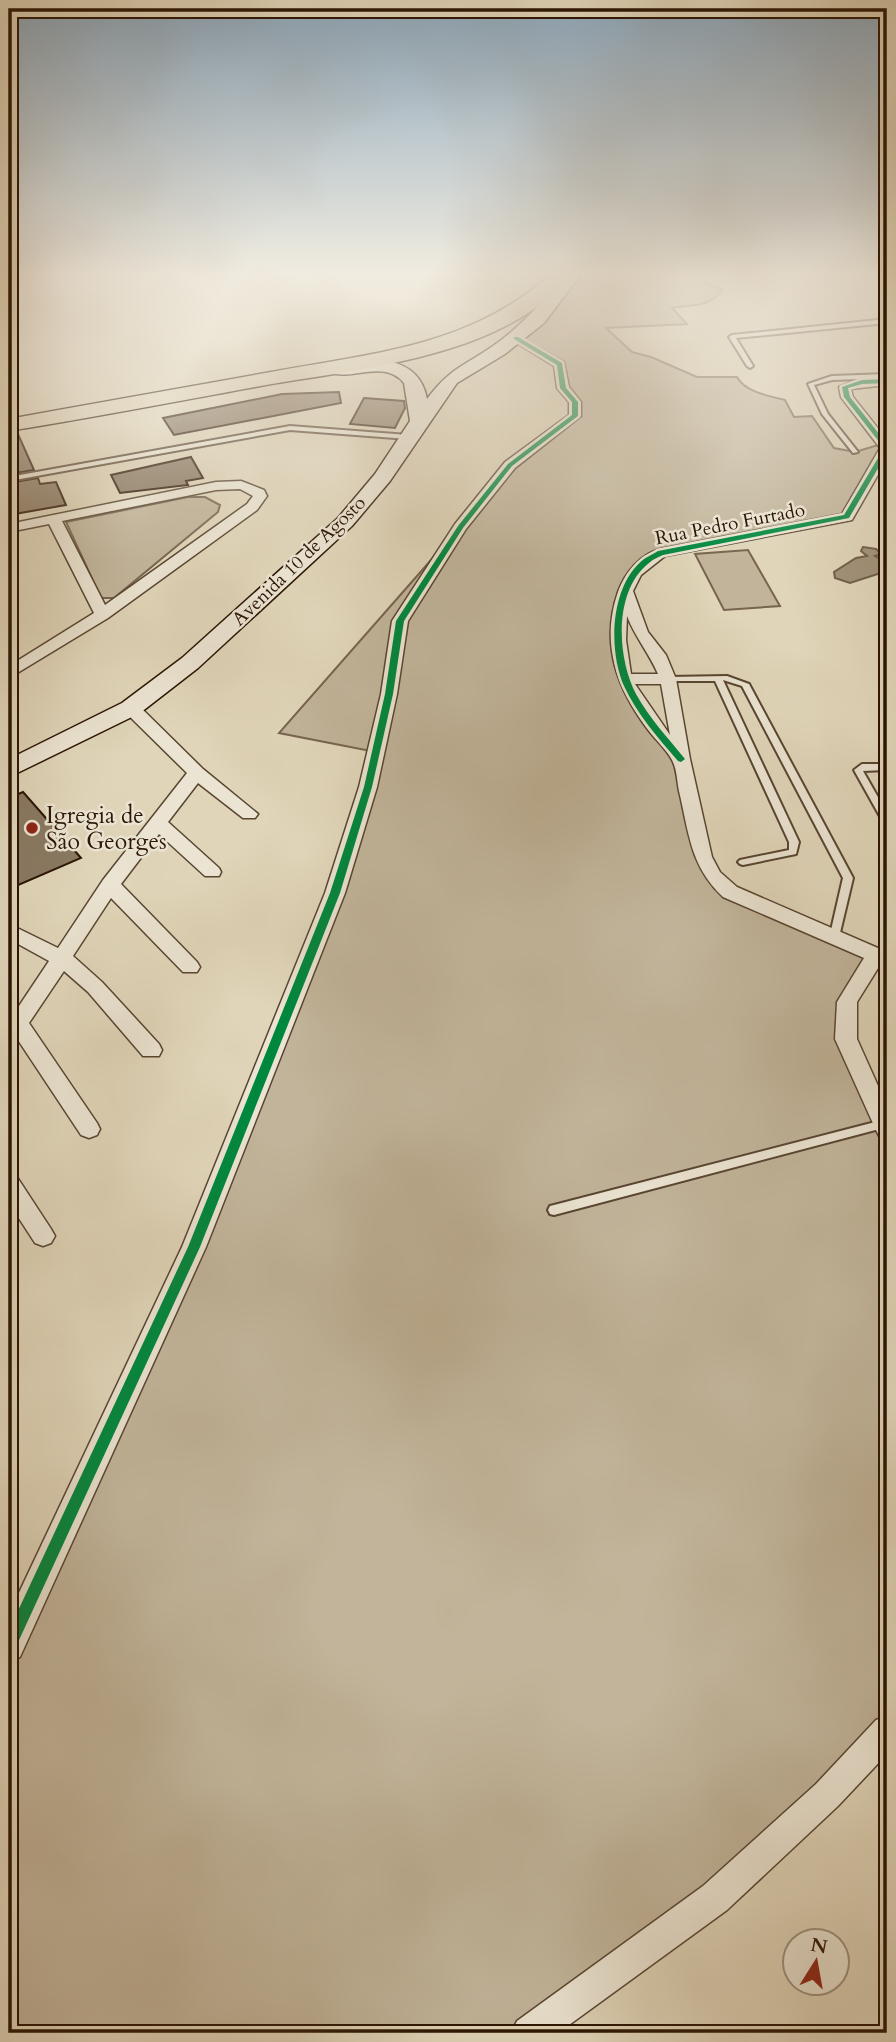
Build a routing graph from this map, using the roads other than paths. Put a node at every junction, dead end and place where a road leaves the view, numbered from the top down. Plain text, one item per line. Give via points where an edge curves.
1 (226, 369) edge
2 (322, 369) edge
3 (336, 369) edge
4 (391, 369) edge
5 (466, 369) edge
6 (561, 369) edge
7 (314, 371) junction
8 (887, 376) edge
9 (887, 381) edge
10 (9, 410) edge
11 (9, 425) edge
12 (414, 428) junction
13 (855, 452) dead end
14 (9, 479) edge
15 (196, 490) junction
16 (230, 509) junction
17 (54, 520) junction
18 (9, 528) edge
19 (625, 591) junction
20 (103, 615) junction
21 (650, 645) junction
22 (619, 650) junction
23 (9, 673) edge
24 (718, 678) junction
25 (625, 679) junction
26 (667, 679) junction
27 (131, 708) junction
28 (681, 759) junction
29 (887, 767) edge
30 (9, 769) edge
31 (197, 773) junction
32 (248, 814) dead end
33 (887, 820) edge
34 (159, 824) junction
35 (743, 862) dead end
36 (212, 872) dead end
37 (110, 885) junction
38 (9, 931) edge
39 (834, 939) junction
40 (881, 958) edge
41 (62, 959) junction
42 (190, 967) dead end
43 (14, 1031) edge
44 (150, 1050) dead end
45 (885, 1127) edge
46 (89, 1129) dead end
47 (9, 1184) edge
48 (554, 1210) dead end
49 (43, 1236) dead end
50 (9, 1646) edge
51 (887, 1731) edge
52 (530, 2033) edge

1 - 10 main road
2 - 7 main road
3 - 7 street
4 - 12 street via 406,373 414,384
5 - 12 street, Avenida 10 de Agosto via 451,379
6 - 50 street via 563,388 575,402 575,416 510,465 460,527 400,621 368,787 335,893 194,1247
7 - 11 main road
8 - 13 lane via 832,378 811,384 825,414
9 - 19 street, Rua Pedro Furtado via 845,387 847,397 887,448 846,517 650,557
12 - 14 lane via 290,428
12 - 27 street, Avenida 10 de Agosto via 383,477 345,522 190,663
15 - 16 street via 215,494
15 - 16 street via 231,484 257,490 256,504
15 - 17 street
16 - 20 street
17 - 18 street
17 - 20 street
19 - 21 street
19 - 22 street
20 - 23 street
21 - 22 street
21 - 26 street
22 - 25 street
24 - 26 lane
24 - 35 lane via 794,842 793,852
24 - 39 lane via 745,684 848,878
25 - 26 street
25 - 28 street via 651,723
26 - 28 street
27 - 30 street, Avenida 10 de Agosto
27 - 31 street
28 - 39 street via 703,857 712,876 730,892
29 - 33 lane via 858,770
31 - 32 street
31 - 34 street
34 - 36 street
34 - 37 street
37 - 41 street
37 - 42 street
38 - 41 street
39 - 40 street
40 - 45 street via 848,1002 846,1039
41 - 43 street
41 - 44 street via 95,987
43 - 46 street
45 - 48 lane
47 - 49 street
51 - 52 street via 827,1795 715,1898

